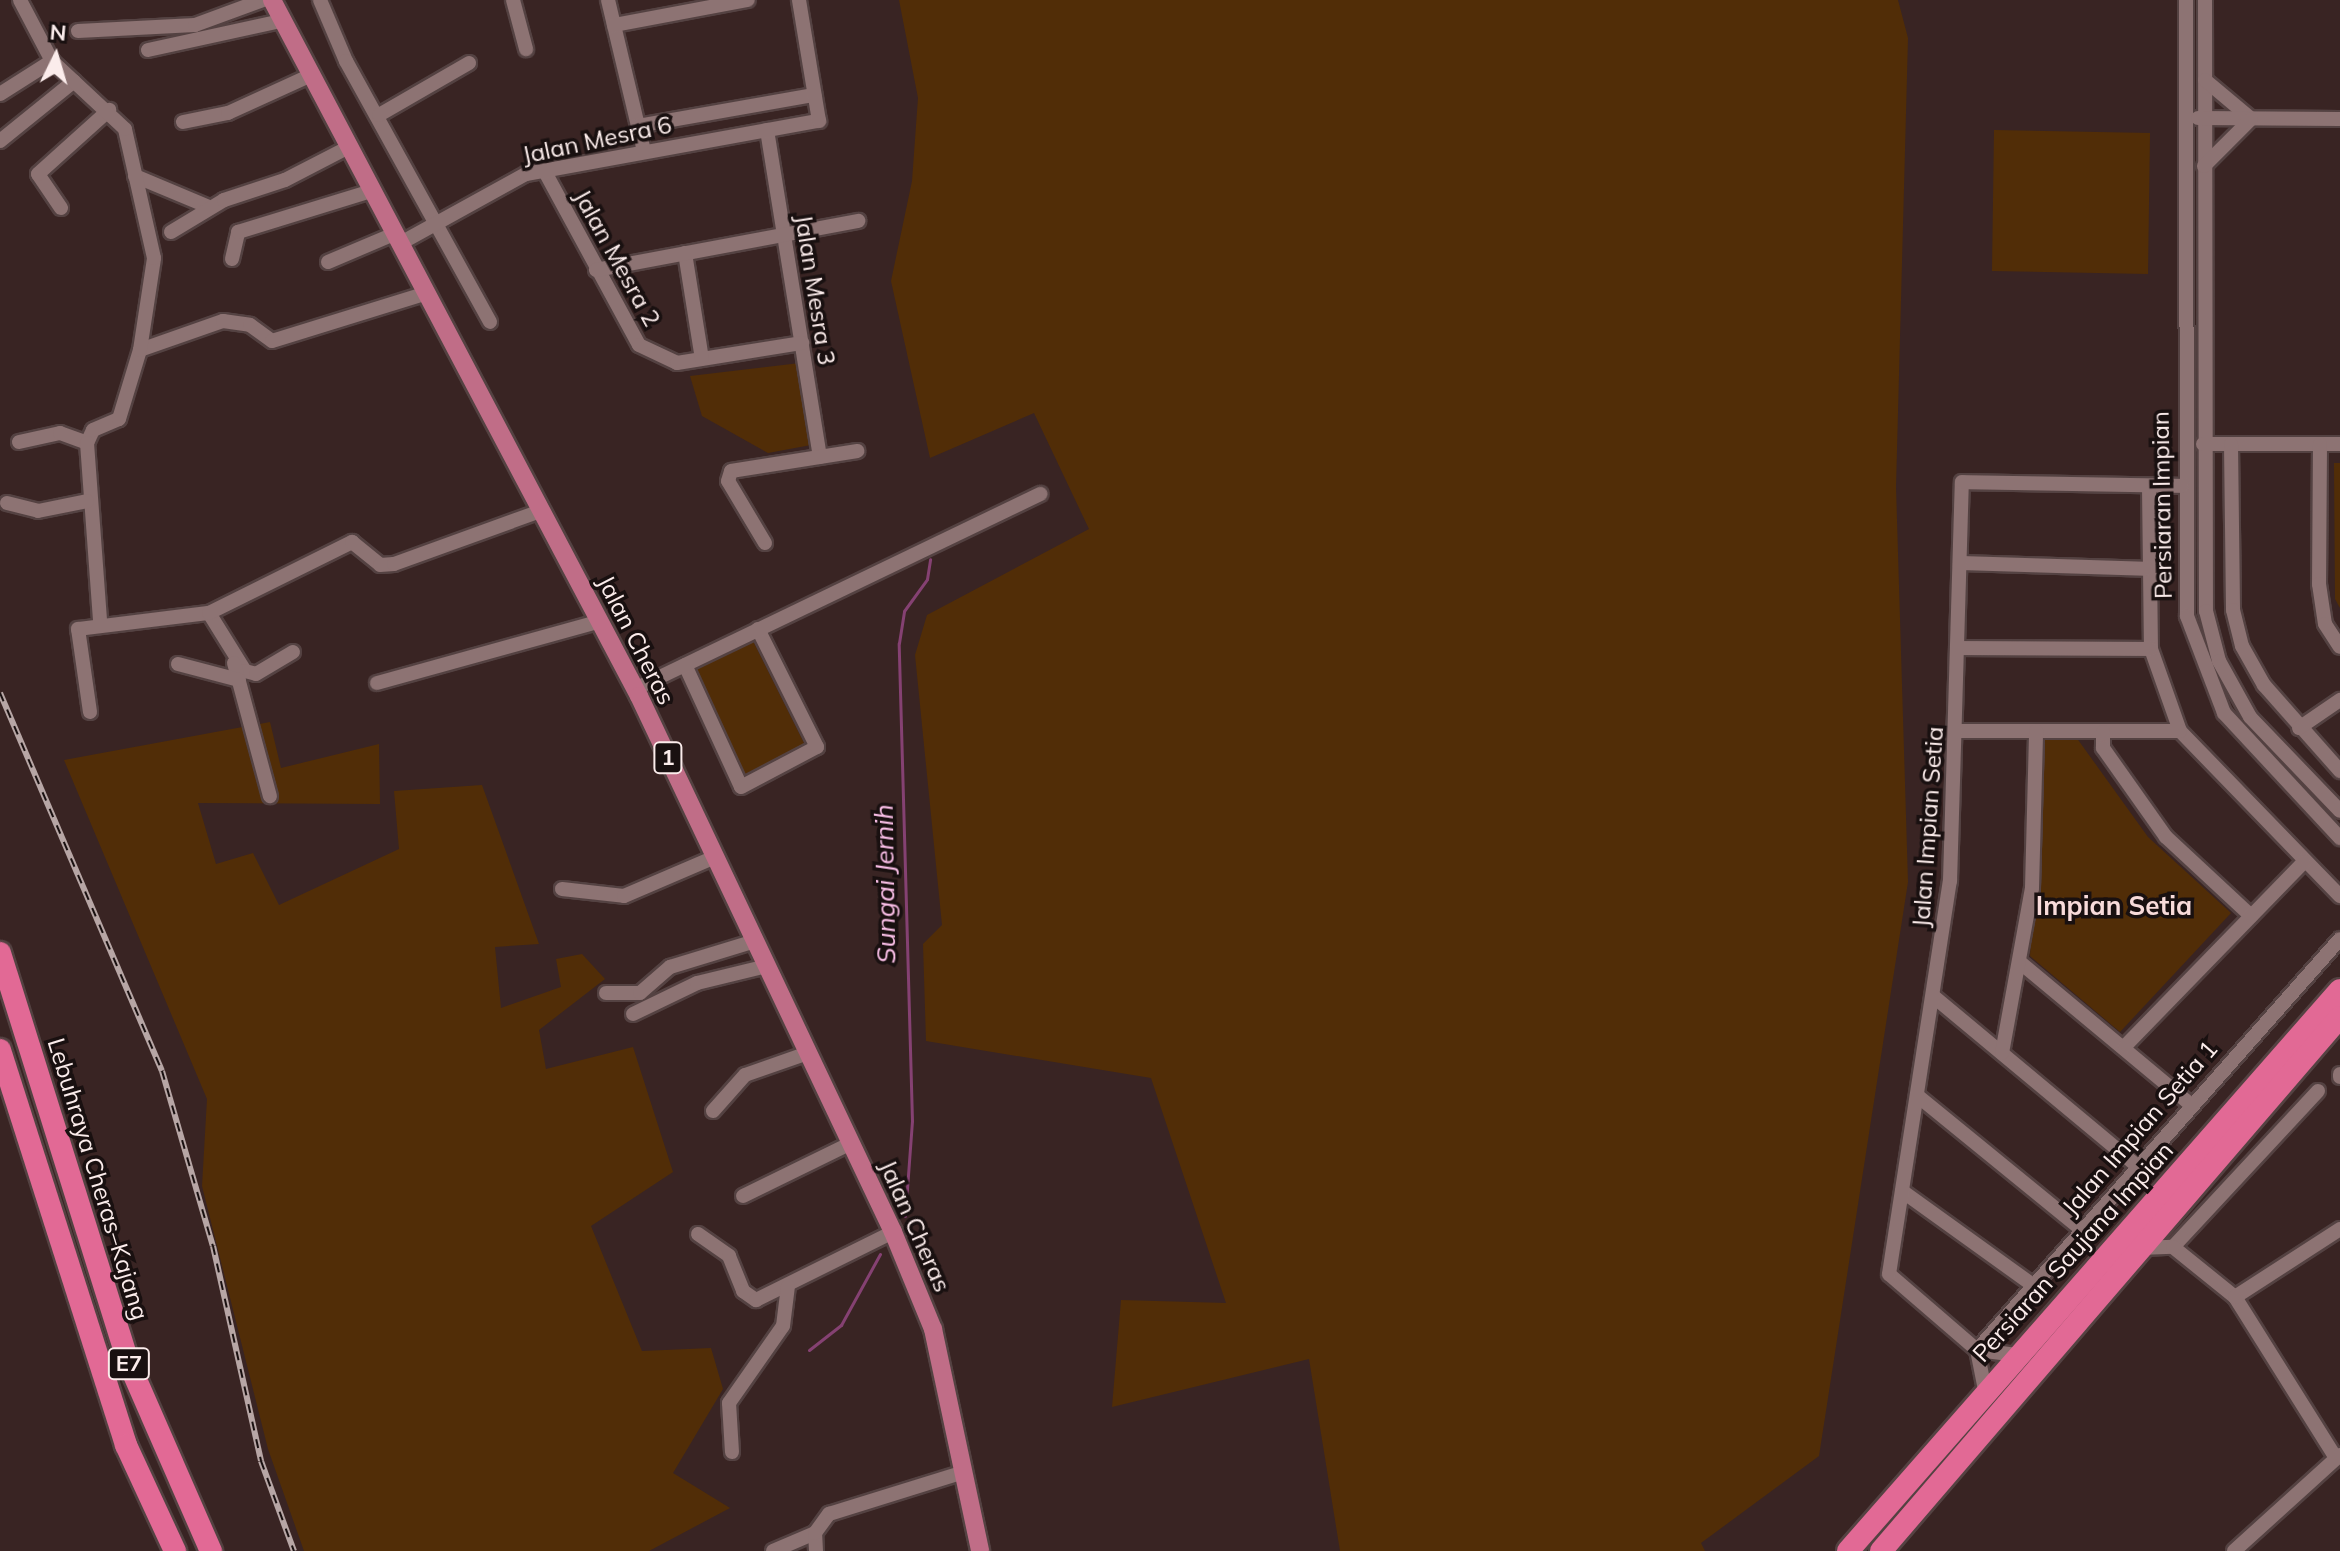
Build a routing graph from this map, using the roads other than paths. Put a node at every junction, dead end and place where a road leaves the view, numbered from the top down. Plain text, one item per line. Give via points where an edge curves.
1 (20, 0) edge
2 (263, 0) edge
3 (272, 0) edge
4 (320, 0) edge
5 (513, 0) edge
6 (608, 0) edge
7 (748, 0) edge
8 (799, 0) edge
9 (2186, 0) edge
10 (2205, 0) edge
11 (281, 21) junction
12 (614, 25) junction
13 (78, 31) dead end
14 (526, 49) dead end
15 (148, 50) dead end
16 (52, 61) junction
17 (469, 63) dead end
18 (307, 77) junction
19 (2205, 79) junction
20 (74, 81) junction
21 (0, 94) edge
22 (814, 95) junction
23 (109, 110) junction
24 (379, 115) junction
25 (2205, 118) junction
26 (2251, 118) junction
27 (2185, 119) junction
28 (2340, 119) edge
29 (183, 122) dead end
30 (638, 126) junction
31 (767, 130) junction
32 (0, 141) edge
33 (347, 148) junction
34 (644, 151) junction
35 (2204, 166) junction
36 (544, 170) junction
37 (135, 176) junction
38 (371, 191) junction
39 (209, 207) junction
40 (61, 208) dead end
41 (858, 221) dead end
42 (435, 223) junction
43 (171, 232) dead end
44 (784, 234) junction
45 (396, 239) junction
46 (685, 253) junction
47 (232, 259) dead end
48 (328, 262) dead end
49 (596, 270) junction
50 (424, 294) junction
51 (490, 322) dead end
52 (802, 343) junction
53 (140, 350) junction
54 (702, 359) junction
55 (19, 442) dead end
56 (87, 443) junction
57 (2203, 444) junction
58 (2231, 444) junction
59 (2320, 444) junction
60 (2340, 444) edge
61 (857, 451) dead end
62 (820, 457) junction
63 (2182, 486) junction
64 (2149, 487) junction
65 (1041, 494) dead end
66 (87, 501) junction
67 (7, 503) dead end
68 (543, 510) junction
69 (765, 543) dead end
70 (1960, 563) junction
71 (2146, 569) junction
72 (2185, 571) junction
73 (2205, 571) junction
74 (209, 613) junction
75 (100, 621) junction
76 (600, 621) junction
77 (758, 629) junction
78 (2340, 647) edge
79 (1959, 648) junction
80 (2151, 649) junction
81 (293, 652) dead end
82 (234, 663) junction
83 (178, 664) dead end
84 (685, 665) junction
85 (239, 680) junction
86 (377, 683) dead end
87 (635, 689) junction
88 (2340, 700) edge
89 (90, 712) dead end
90 (2299, 728) junction
91 (1958, 731) junction
92 (2036, 731) junction
93 (2180, 731) junction
94 (2103, 732) junction
95 (2340, 771) edge
96 (270, 796) dead end
97 (2340, 811) edge
98 (2340, 838) edge
99 (715, 857) junction
100 (2304, 862) junction
101 (562, 889) dead end
102 (2340, 896) edge
103 (2251, 916) junction
104 (2340, 939) edge
105 (755, 941) junction
106 (0, 953) edge
107 (2022, 964) junction
108 (767, 966) junction
109 (2340, 990) edge
110 (606, 993) dead end
111 (1933, 996) junction
112 (633, 1014) dead end
113 (2340, 1017) edge
114 (2125, 1046) junction
115 (0, 1050) edge
116 (808, 1053) junction
117 (2002, 1053) junction
118 (2318, 1091) dead end
119 (1919, 1097) junction
120 (2189, 1103) junction
121 (713, 1111) dead end
122 (851, 1143) junction
123 (2136, 1165) junction
124 (1902, 1191) junction
125 (743, 1196) dead end
126 (2167, 1212) junction
127 (2081, 1229) junction
128 (2340, 1229) edge
129 (893, 1232) junction
130 (698, 1234) dead end
131 (2173, 1247) junction
132 (2137, 1248) junction
133 (2033, 1285) junction
134 (788, 1286) junction
135 (2235, 1297) junction
136 (1977, 1350) junction
137 (2017, 1355) junction
138 (1985, 1390) junction
139 (732, 1452) dead end
140 (2338, 1457) edge
141 (964, 1472) junction
142 (815, 1533) junction
143 (175, 1551) edge
144 (211, 1551) edge
145 (773, 1551) edge
146 (816, 1551) edge
147 (980, 1551) edge
148 (1848, 1551) edge
149 (1881, 1551) edge
150 (2234, 1551) edge

1 - 16 street
2 - 13 street via 195,25
3 - 11 main road, Jalan Cheras / 1
4 - 24 street
5 - 14 street
6 - 12 street
7 - 12 street
8 - 22 street
9 - 27 street, Persiaran Impian
10 - 19 street, Persiaran Impian
11 - 15 street
11 - 18 main road, Jalan Cheras / 1
12 - 30 street
16 - 20 street
16 - 21 street
17 - 24 street
18 - 29 street via 228,113
18 - 33 main road, Jalan Cheras / 1
19 - 25 street, Persiaran Impian
19 - 26 street
20 - 23 street
20 - 32 street
22 - 30 street
22 - 31 street, Jalan Mesra 6 via 819,121
23 - 37 street via 125,129
23 - 40 street via 39,171 37,180
24 - 42 street
25 - 26 street
25 - 27 street
25 - 35 street, Persiaran Impian
26 - 28 street
26 - 35 street
27 - 63 street, Persiaran Impian
30 - 34 street
31 - 34 street, Jalan Mesra 6
31 - 44 street, Jalan Mesra 3
33 - 38 main road, Jalan Cheras / 1
33 - 39 street
34 - 36 street, Jalan Mesra 6
35 - 57 street, Persiaran Impian
36 - 42 street, Jalan Mesra 6
36 - 49 street, Jalan Mesra 2
37 - 39 street
37 - 53 street via 154,258
38 - 45 main road, Jalan Cheras / 1
38 - 47 street via 238,232
39 - 43 street
41 - 44 street
42 - 45 street, Jalan Mesra 6
42 - 51 street
44 - 46 street
44 - 52 street, Jalan Mesra 3
45 - 48 street, Jalan Mesra 6
45 - 50 main road, Jalan Cheras / 1
46 - 49 street
46 - 54 street
49 - 54 street, Jalan Mesra 2 via 639,345 677,363
50 - 53 street via 272,341 250,325 223,321
50 - 68 main road, Jalan Cheras / 1
52 - 54 street, Jalan Mesra 2
52 - 62 street, Jalan Mesra 3
53 - 56 street via 127,408 93,430
55 - 56 street via 60,433
56 - 66 street
57 - 58 street
57 - 73 street, Persiaran Impian
58 - 59 street
58 - 90 street via 2233,610 2242,646
59 - 60 street
59 - 78 street via 2319,584 2325,624
61 - 62 street
62 - 69 street via 728,475
63 - 64 street, Jalan Impian Setia
63 - 72 street, Persiaran Impian
64 - 70 street, Jalan Impian Setia via 1962,482
64 - 71 street
65 - 77 street
66 - 67 street via 38,511
66 - 75 street
68 - 74 street via 394,564 380,565 352,542
68 - 76 main road, Jalan Cheras / 1
70 - 71 street
70 - 79 street, Jalan Impian Setia
71 - 80 street
72 - 73 street
72 - 98 street, Persiaran Impian via 2199,664 2224,713
73 - 97 street, Persiaran Impian via 2219,661 2250,717
74 - 75 street
74 - 82 street
75 - 89 street via 78,629
76 - 86 street
76 - 87 main road, Jalan Cheras / 1
77 - 84 street
77 - 84 street via 817,747 741,787
79 - 80 street
79 - 91 street, Jalan Impian Setia
80 - 93 street
81 - 82 street via 256,674
82 - 85 street
83 - 85 street
84 - 87 street
85 - 96 street
87 - 99 main road, Jalan Cheras / 1
88 - 90 street
90 - 95 street
91 - 92 street
91 - 111 street, Jalan Impian Setia via 1950,881
92 - 94 street
92 - 107 street via 2032,888
93 - 94 street
93 - 100 street
94 - 103 street via 2103,748 2166,837
99 - 101 street via 624,896
99 - 105 main road, Jalan Cheras / 1
100 - 102 street
100 - 103 street
103 - 114 street
104 - 120 street, Jalan Impian Setia 1
105 - 108 main road, Jalan Cheras / 1
105 - 110 street via 670,967 640,993
106 - 144 highway, Lebuhraya Cheras–Kajang / E7 via 127,1359
107 - 114 street
107 - 117 street
108 - 112 street via 697,983
108 - 116 main road, Jalan Cheras / 1
109 - 137 highway, Persiaran Saujana Impian
111 - 117 street
111 - 119 street, Jalan Impian Setia
113 - 126 highway, Persiaran Saujana Impian
114 - 120 street
115 - 143 highway, E7 via 126,1445
116 - 121 street via 745,1075
116 - 122 main road, Jalan Cheras / 1
117 - 123 street
118 - 131 street
119 - 124 street, Jalan Impian Setia
119 - 127 street
120 - 123 street, Jalan Impian Setia 1
122 - 125 street
122 - 129 main road, Jalan Cheras / 1
123 - 127 street, Jalan Impian Setia 1
124 - 133 street
124 - 136 street, Jalan Impian Setia via 1889,1274
126 - 131 street
126 - 132 highway, Persiaran Saujana Impian
127 - 133 street, Jalan Impian Setia 1
128 - 135 street
129 - 134 street
129 - 141 main road, Jalan Cheras / 1 via 933,1329
130 - 134 street via 729,1256 748,1298 765,1299
131 - 132 street
131 - 135 street
132 - 149 highway, Persiaran Saujana Impian
133 - 136 street, Jalan Impian Setia 1
134 - 139 street via 783,1326 729,1403
135 - 140 street
136 - 137 street
136 - 138 street
137 - 138 highway, Persiaran Saujana Impian
138 - 148 highway, Persiaran Saujana Impian
140 - 150 street
141 - 142 street via 829,1514
141 - 147 main road, Jalan Cheras / 1
142 - 145 street
142 - 146 street

